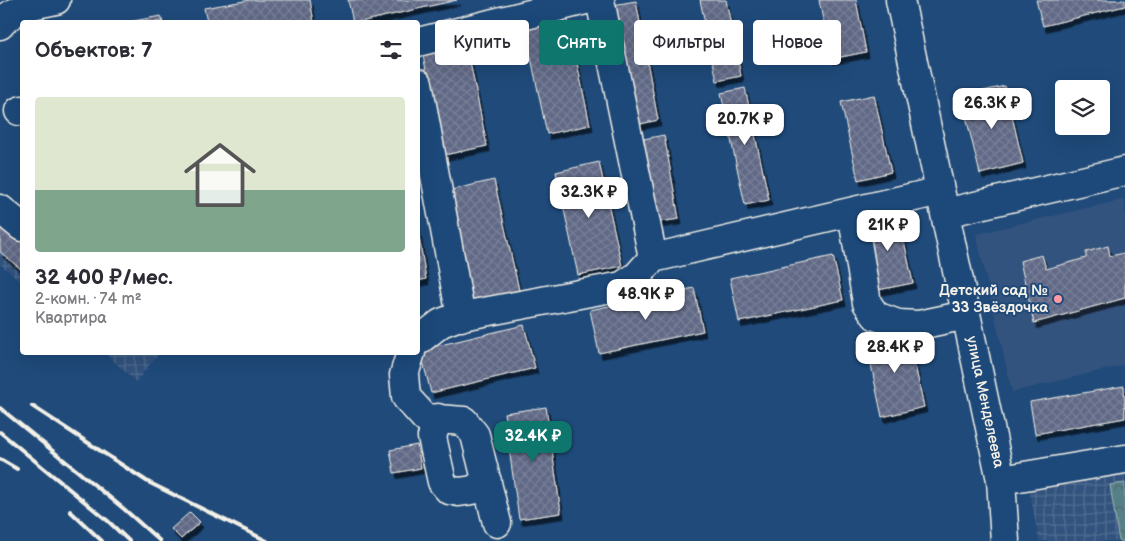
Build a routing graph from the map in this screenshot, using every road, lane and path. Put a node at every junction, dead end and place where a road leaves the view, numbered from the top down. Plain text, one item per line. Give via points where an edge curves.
1 (56, 0) edge
2 (586, 0) edge
3 (600, 0) edge
4 (900, 0) edge
5 (0, 25) edge
6 (420, 42) edge
7 (420, 94) edge
8 (1125, 171) edge
9 (943, 202) junction
10 (0, 209) edge
11 (852, 212) junction
12 (20, 225) edge
13 (653, 258) junction
14 (966, 315) junction
15 (461, 317) junction
16 (420, 339) edge
17 (409, 355) edge
18 (438, 418) junction
19 (1125, 459) edge
20 (1001, 480) junction
21 (487, 481) junction
22 (497, 523) dead end
23 (1006, 541) edge

1 - 5 street via 21,7
2 - 6 street
3 - 13 street
4 - 9 street, улица Менделеева
7 - 15 street
8 - 9 street
9 - 11 street
9 - 14 street, улица Менделеева
10 - 12 street
11 - 13 street
11 - 14 street via 867,302 876,316 898,324 919,325
13 - 15 street via 637,276 622,286
14 - 20 street, улица Менделеева
15 - 16 street via 441,323
17 - 18 street via 404,375 406,397 425,418
18 - 21 street via 464,421 469,426 475,435
18 - 21 street via 432,437 442,482 449,490 459,492 474,490
19 - 20 street
20 - 23 street, улица Менделеева
21 - 22 street

